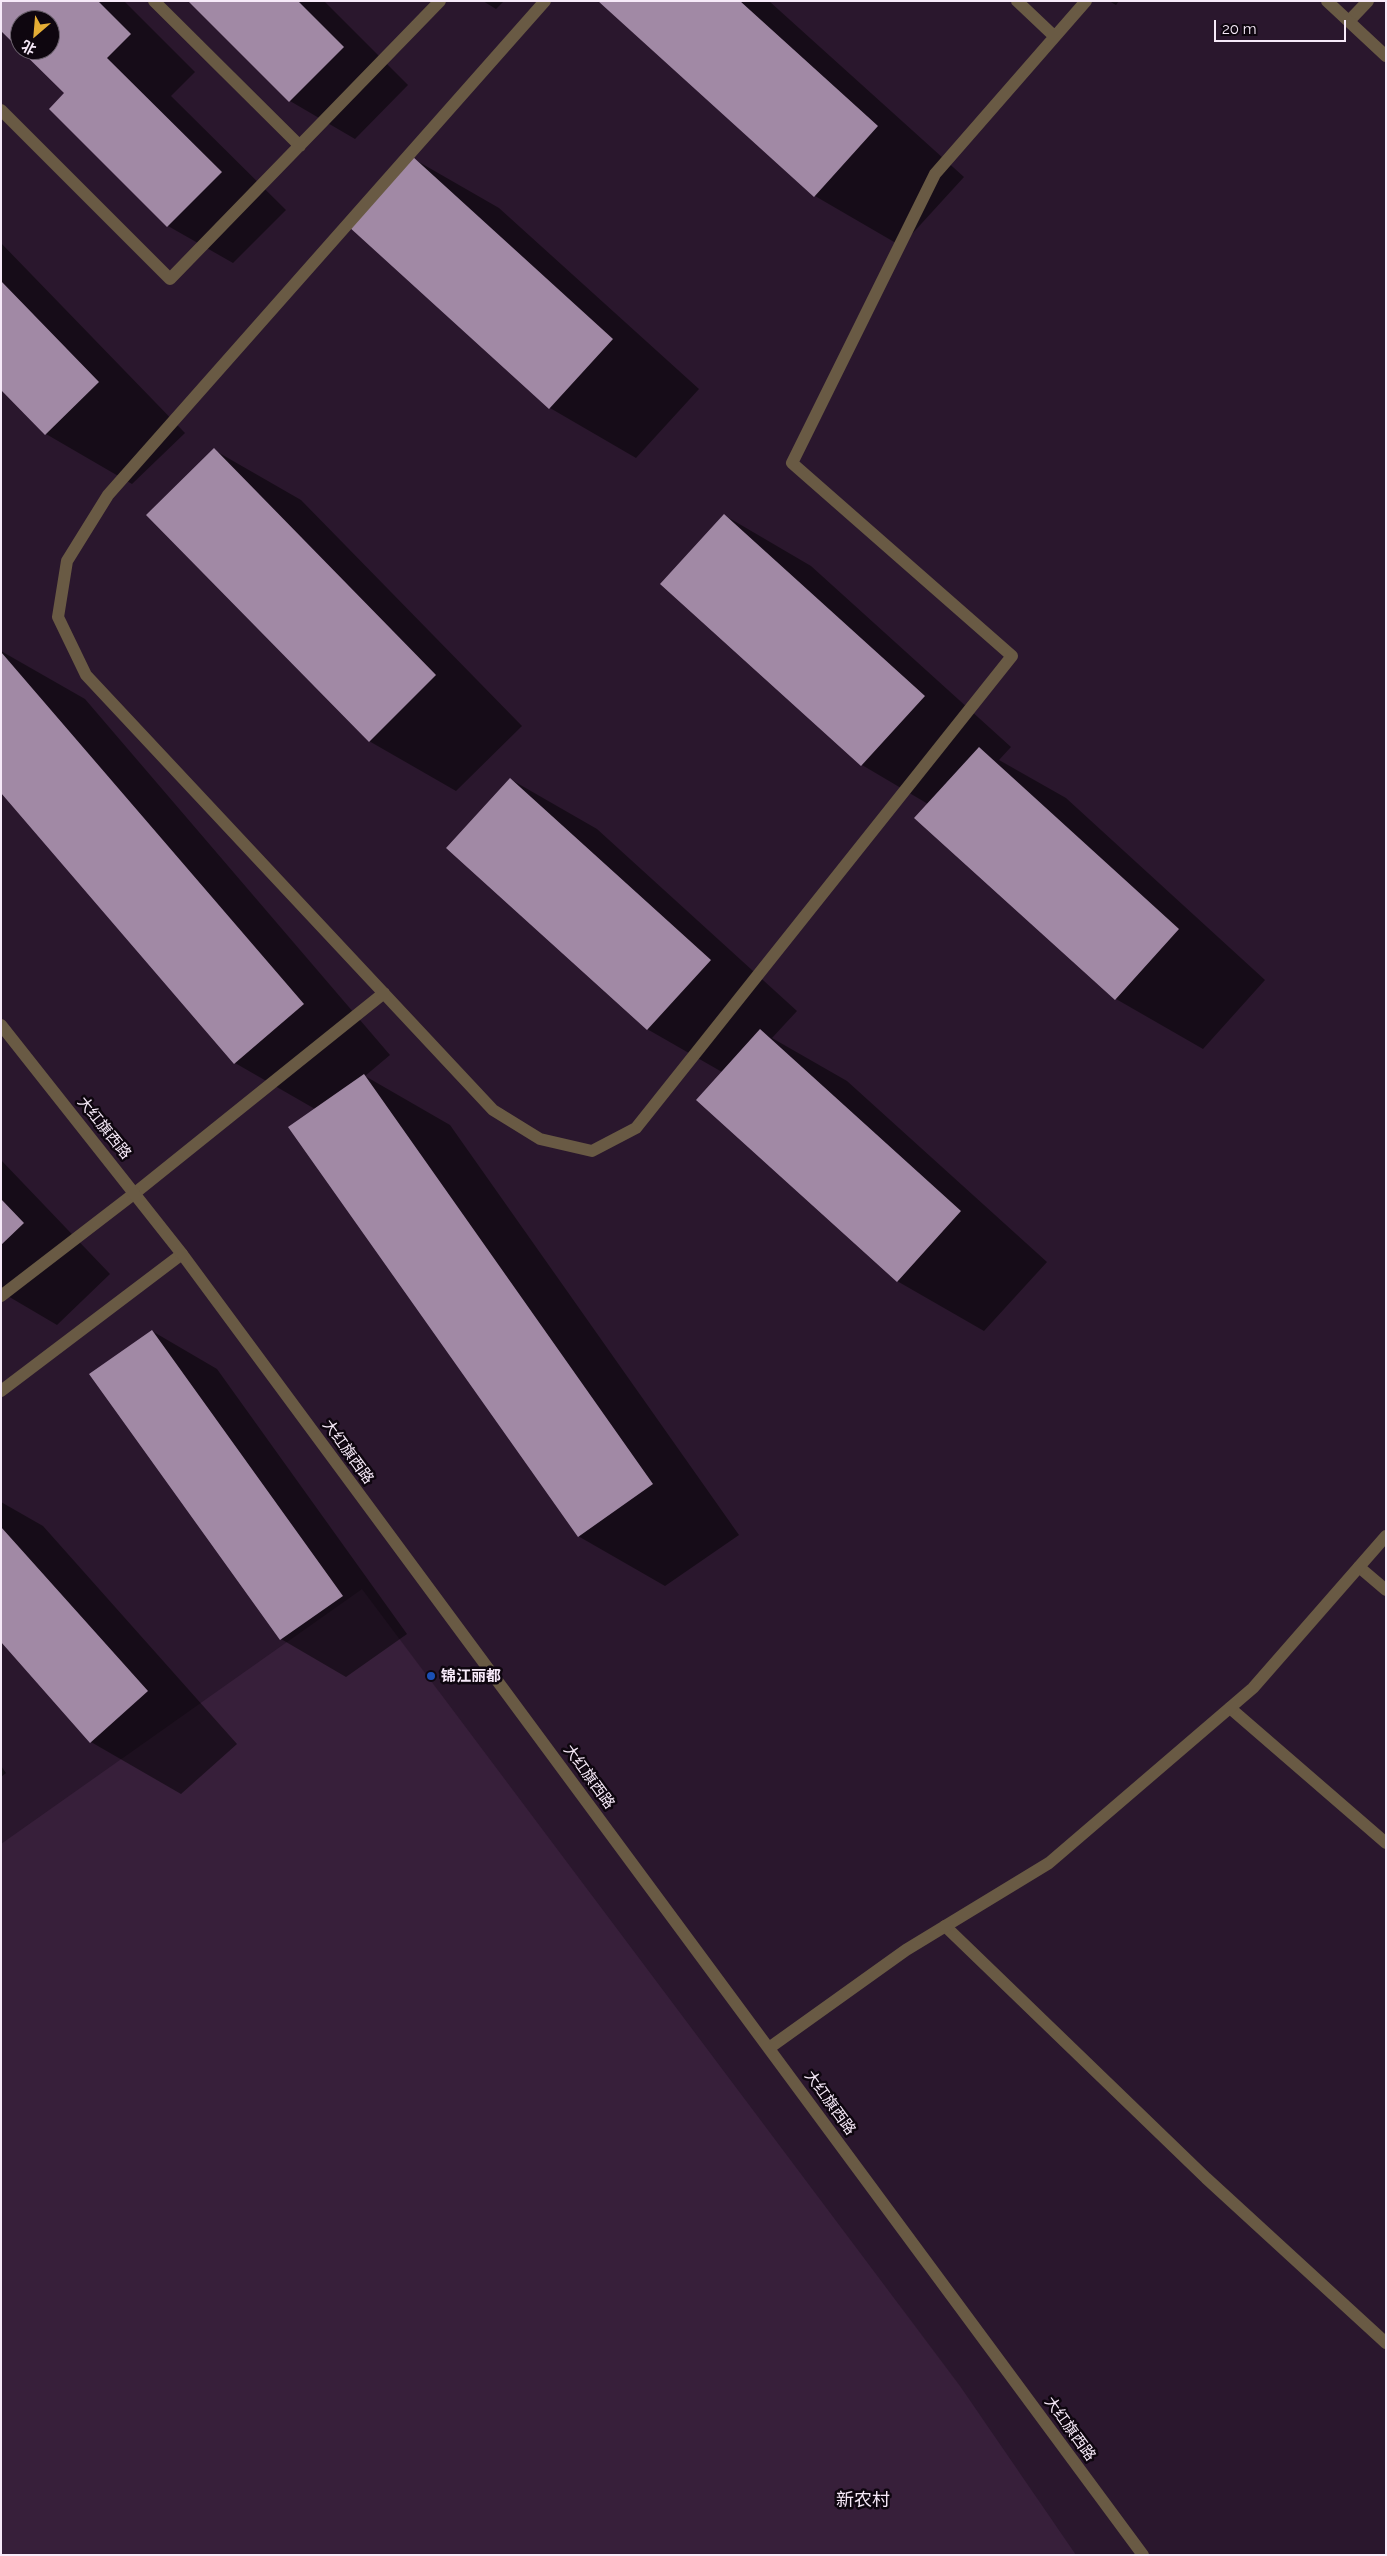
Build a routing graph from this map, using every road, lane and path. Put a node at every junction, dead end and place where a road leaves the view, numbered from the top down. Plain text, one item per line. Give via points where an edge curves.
1 (154, 1) edge
2 (545, 1) edge
3 (1017, 1) edge
4 (1086, 1) edge
5 (1327, 1) edge
6 (1368, 1) edge
7 (433, 3) edge
8 (1349, 21) junction
9 (1054, 36) junction
10 (1386, 56) edge
11 (1, 110) edge
12 (300, 146) junction
13 (384, 992) junction
14 (1, 1025) edge
15 (135, 1192) junction
16 (182, 1254) junction
17 (1, 1296) edge
18 (1, 1391) edge
19 (1386, 1536) edge
20 (1359, 1567) junction
21 (1386, 1590) edge
22 (1230, 1708) junction
23 (1386, 1844) edge
24 (945, 1926) junction
25 (769, 2048) junction
26 (1386, 2342) edge
27 (1143, 2555) edge

1 - 12 street
2 - 13 street via 108,495 67,561 58,616 86,675
3 - 9 street
4 - 9 street
5 - 8 street
6 - 8 street
7 - 12 street
8 - 10 street
9 - 13 street via 935,174 792,463 1012,656 636,1128 592,1151 540,1139 493,1110
11 - 12 street via 170,279
13 - 15 street
14 - 15 street, 大红旗西路
15 - 16 street, 大红旗西路
15 - 17 street
16 - 18 street
16 - 25 street, 大红旗西路
19 - 20 street
20 - 21 street
20 - 22 street via 1253,1688
22 - 23 street
22 - 24 street via 1049,1862
24 - 25 street
24 - 26 street via 1206,2178
25 - 27 street, 大红旗西路

